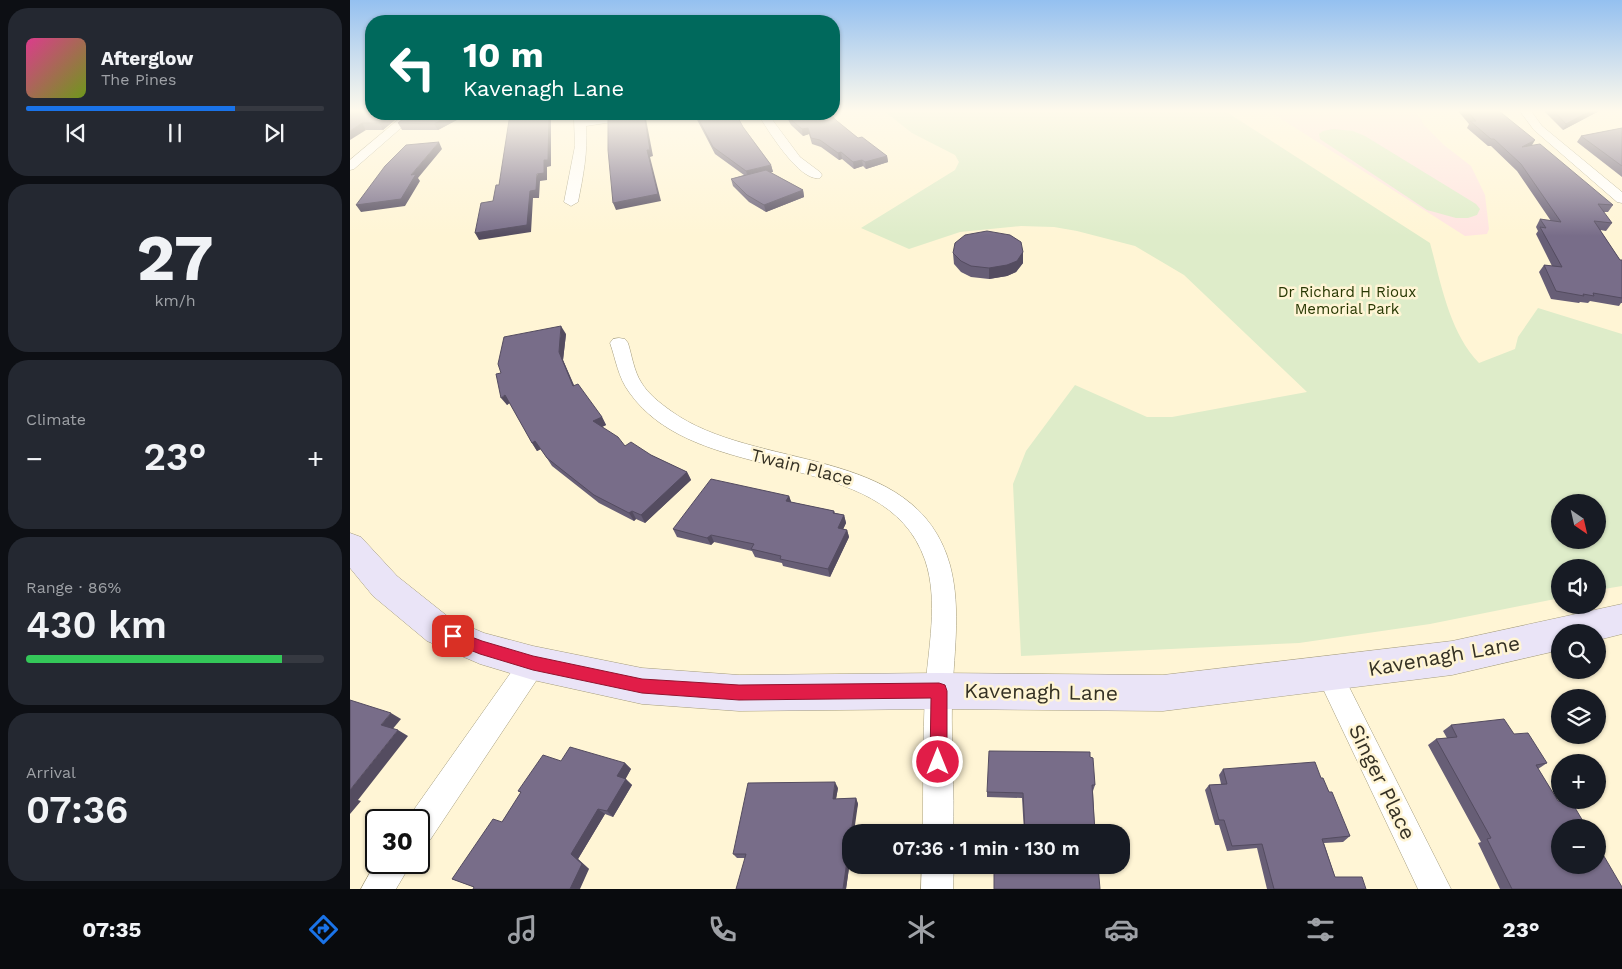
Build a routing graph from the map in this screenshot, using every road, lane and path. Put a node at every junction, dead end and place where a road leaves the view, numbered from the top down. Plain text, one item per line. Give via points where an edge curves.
1 (365, 152) edge
2 (580, 152) edge
3 (791, 152) edge
4 (1567, 152) edge
5 (350, 166) edge
6 (816, 175) dead end
7 (1622, 198) edge
8 (571, 202) dead end
9 (619, 343) dead end
10 (350, 546) edge
11 (1622, 620) edge
12 (1603, 624) edge
13 (1551, 636) edge
14 (533, 663) junction
15 (1329, 674) junction
16 (939, 691) junction
17 (430, 813) edge
18 (938, 824) edge
19 (388, 874) edge
20 (938, 874) edge
21 (377, 889) edge
22 (937, 889) edge
23 (1435, 889) edge

1 - 5 street
2 - 8 street
3 - 6 street
4 - 7 street
9 - 16 street, Twain Place via 630,380 648,402 674,423 708,440 748,453 861,482 887,496 908,514 926,537 944,595
10 - 14 main road, Kavenagh Lane via 385,586 439,630 480,648
11 - 12 main road
13 - 15 main road, Kavenagh Lane via 1452,658
14 - 16 main road, Kavenagh Lane via 661,688 739,693
14 - 17 street
15 - 16 main road, Kavenagh Lane via 1163,693
15 - 23 street, Singer Place
16 - 18 street, Twain Place
19 - 21 street
20 - 22 street

